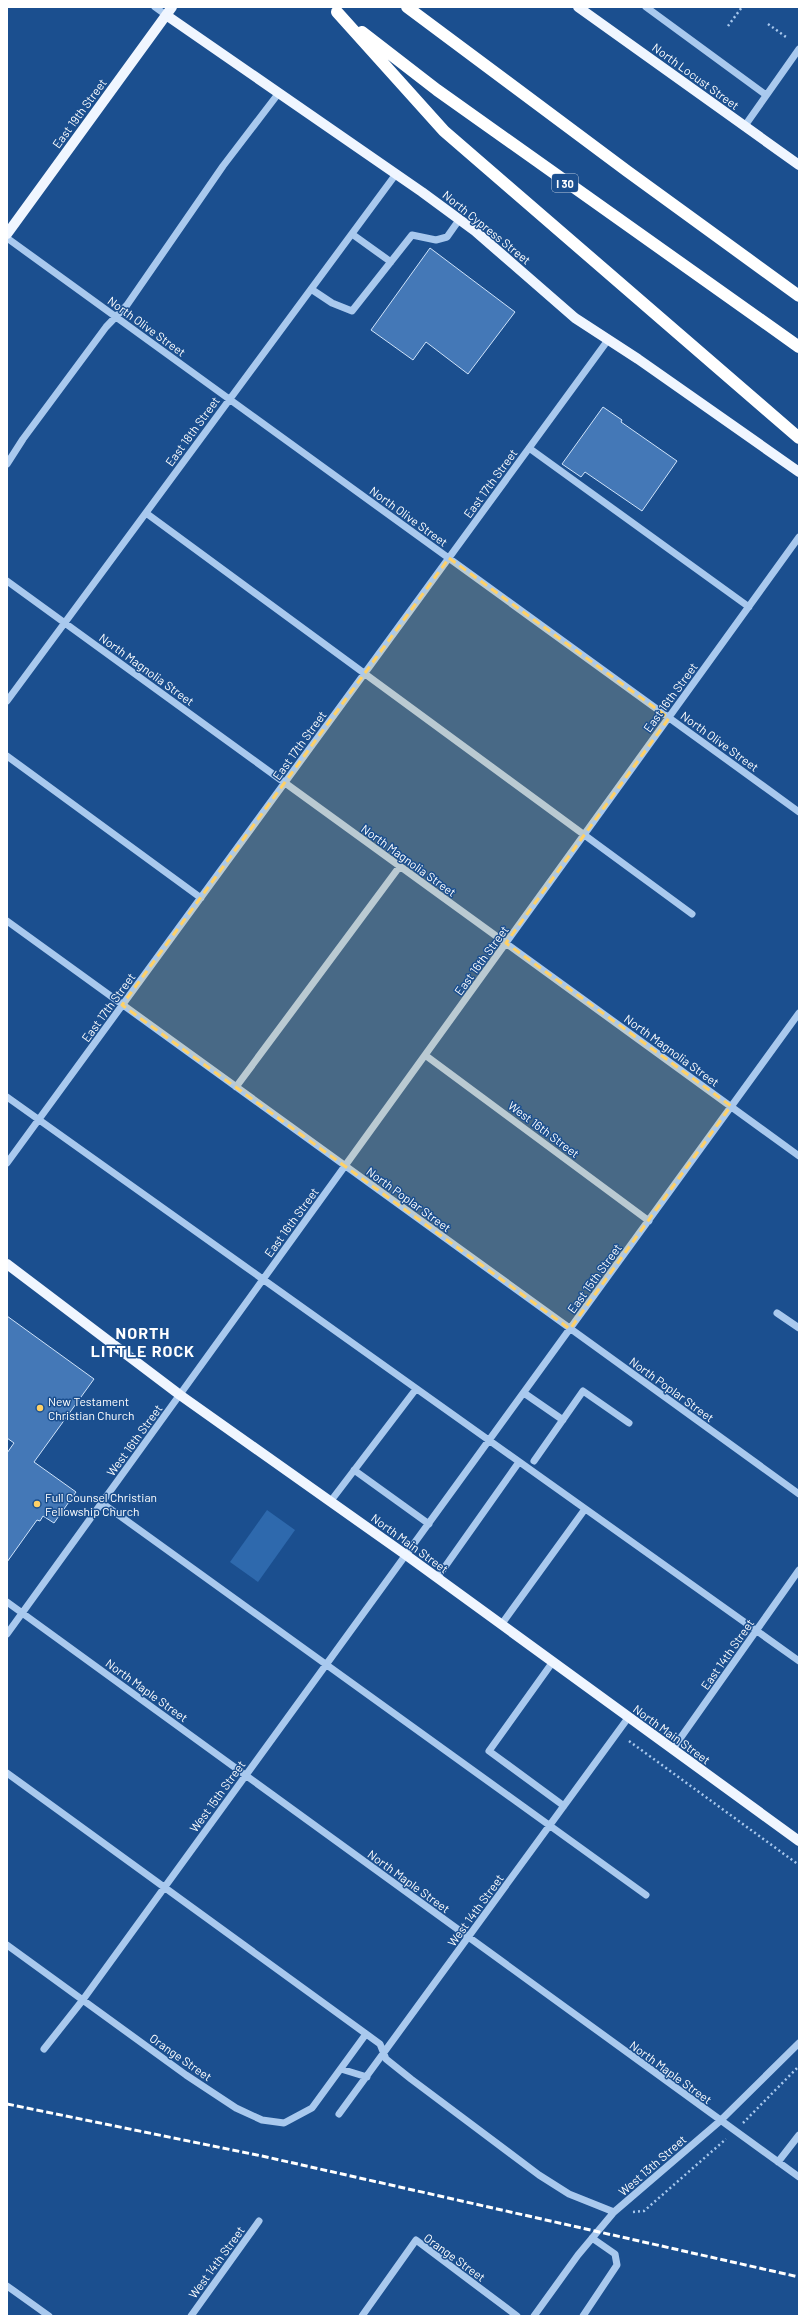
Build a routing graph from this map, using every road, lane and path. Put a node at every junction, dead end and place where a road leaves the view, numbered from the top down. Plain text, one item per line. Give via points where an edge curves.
1 (155, 7) edge
2 (407, 7) edge
3 (578, 7) edge
4 (646, 7) edge
5 (742, 7) edge
6 (333, 10) edge
7 (169, 11) edge
8 (768, 24) dead end
9 (728, 26) dead end
10 (786, 37) dead end
11 (799, 49) edge
12 (278, 94) junction
13 (766, 95) junction
14 (744, 127) junction
15 (799, 165) edge
16 (396, 174) junction
17 (459, 220) junction
18 (7, 234) edge
19 (352, 234) junction
20 (7, 238) edge
21 (391, 262) junction
22 (311, 289) junction
23 (799, 296) edge
24 (116, 317) junction
25 (608, 340) junction
26 (799, 347) edge
27 (230, 399) junction
28 (799, 438) edge
29 (529, 448) junction
30 (7, 464) edge
31 (799, 472) edge
32 (146, 512) junction
33 (799, 537) edge
34 (449, 558) junction
35 (7, 581) edge
36 (749, 607) junction
37 (64, 623) junction
38 (365, 674) junction
39 (7, 701) edge
40 (669, 718) junction
41 (7, 756) edge
42 (285, 783) junction
43 (799, 812) edge
44 (584, 835) junction
45 (400, 866) junction
46 (201, 898) junction
47 (692, 914) dead end
48 (7, 921) edge
49 (506, 943) junction
50 (122, 1005) junction
51 (799, 1013) edge
52 (425, 1055) junction
53 (236, 1087) junction
54 (7, 1097) edge
55 (731, 1106) junction
56 (38, 1120) junction
57 (799, 1156) edge
58 (7, 1163) edge
59 (345, 1166) junction
60 (649, 1221) junction
61 (7, 1264) edge
62 (263, 1280) junction
63 (777, 1313) dead end
64 (799, 1328) edge
65 (570, 1329) junction
66 (416, 1389) junction
67 (524, 1393) junction
68 (180, 1395) junction
69 (563, 1420) junction
70 (628, 1423) dead end
71 (489, 1441) junction
72 (534, 1461) dead end
73 (519, 1462) junction
74 (354, 1470) junction
75 (799, 1494) edge
76 (330, 1502) junction
77 (102, 1503) junction
78 (585, 1509) junction
79 (429, 1524) junction
80 (406, 1555) junction
81 (799, 1570) edge
82 (437, 1578) junction
83 (7, 1602) edge
84 (22, 1613) junction
85 (501, 1625) junction
86 (756, 1631) junction
87 (7, 1634) edge
88 (799, 1661) edge
89 (552, 1663) junction
90 (326, 1665) junction
91 (628, 1718) junction
92 (629, 1741) dead end
93 (672, 1750) junction
94 (7, 1773) edge
95 (246, 1775) junction
96 (564, 1806) junction
97 (550, 1826) junction
98 (799, 1841) edge
99 (799, 1864) edge
100 (164, 1888) junction
101 (646, 1896) dead end
102 (469, 1938) junction
103 (7, 1946) edge
104 (82, 2001) junction
105 (366, 2034) junction
106 (799, 2043) edge
107 (44, 2049) dead end
108 (383, 2054) junction
109 (799, 2066) edge
110 (341, 2069) junction
111 (367, 2077) junction
112 (339, 2114) dead end
113 (720, 2121) junction
114 (735, 2131) junction
115 (799, 2135) edge
116 (778, 2162) junction
117 (799, 2177) edge
118 (614, 2212) junction
119 (259, 2221) dead end
120 (592, 2238) junction
121 (7, 2286) edge
122 (49, 2316) edge
123 (191, 2316) edge
124 (362, 2316) edge
125 (517, 2316) edge
126 (534, 2316) edge
127 (583, 2316) edge

1 - 7 street, North Cypress Street
2 - 23 highway
3 - 14 main road, North Locust Street
4 - 13 street
5 - 9 path
6 - 26 highway, I 30 via 437,90
6 - 28 highway via 444,131
7 - 12 main road, North Cypress Street
7 - 18 main road, East 19th Street
8 - 10 path
11 - 13 street
12 - 16 main road, North Cypress Street
12 - 24 street via 223,166 127,305
13 - 14 street
14 - 15 main road, North Locust Street
16 - 17 main road, North Cypress Street
16 - 19 street, East 18th Street
17 - 21 street via 447,237 436,240 412,234
17 - 25 main road, North Cypress Street via 575,318
19 - 21 street
19 - 22 street, East 18th Street
20 - 24 street, North Olive Street
21 - 22 street via 352,311 332,303
22 - 27 street, East 18th Street
24 - 27 street, North Olive Street
24 - 30 street via 37,420
25 - 29 street, East 17th Street
25 - 31 main road, North Cypress Street
27 - 32 street, East 18th Street
27 - 34 street, North Olive Street
29 - 34 street, East 17th Street
29 - 36 street
32 - 37 street, East 18th Street
32 - 38 street
33 - 36 street, East 16th Street
34 - 38 street, East 17th Street
34 - 40 street, North Olive Street
35 - 37 street, North Magnolia Street
36 - 40 street, East 16th Street
37 - 39 street, East 18th Street
37 - 42 street, North Magnolia Street
38 - 42 street, East 17th Street
38 - 44 street
40 - 43 street, North Olive Street
40 - 44 street, East 16th Street
41 - 46 street
42 - 45 street, North Magnolia Street
42 - 46 street, East 17th Street
44 - 47 street
44 - 49 street, East 16th Street
45 - 49 street, North Magnolia Street
45 - 53 street
46 - 50 street, East 17th Street
48 - 50 street, North Poplar Street
49 - 52 street, East 16th Street
49 - 55 street, North Magnolia Street
50 - 53 street, North Poplar Street
50 - 56 street, East 17th Street
51 - 55 street, East 15th Street
52 - 59 street, East 16th Street
52 - 60 street, West 16th Street
53 - 59 street, North Poplar Street
54 - 56 street
55 - 57 street, North Magnolia Street
55 - 60 street, East 15th Street
56 - 58 street, East 17th Street
56 - 62 street
59 - 62 street, East 16th Street
59 - 65 street, North Poplar Street
60 - 65 street, East 15th Street
61 - 68 main road, North Main Street
62 - 66 street
62 - 68 street, East 16th Street
63 - 64 street
65 - 67 street, East 15th Street
65 - 75 street, North Poplar Street
66 - 71 street
66 - 74 street
67 - 69 street
67 - 71 street, East 15th Street
68 - 76 main road, North Main Street
68 - 77 street, West 16th Street
69 - 70 street via 583,1391
69 - 72 street
71 - 73 street
71 - 79 street, East 15th Street
73 - 78 street
73 - 82 street
74 - 76 street
74 - 79 street
76 - 80 main road, North Main Street
77 - 84 street, West 16th Street
77 - 90 street
78 - 85 street
78 - 86 street
79 - 80 street, East 15th Street
80 - 82 main road, North Main Street
80 - 90 street, West 15th Street
81 - 86 street, East 14th Street
82 - 85 main road, North Main Street
83 - 84 street, North Maple Street
84 - 87 street, West 16th Street
84 - 95 street, North Maple Street
85 - 89 main road, North Main Street
86 - 88 street
86 - 93 street, East 14th Street
89 - 91 main road, North Main Street
89 - 96 street via 488,1751
90 - 95 street, West 15th Street
90 - 97 street
91 - 93 main road, North Main Street
91 - 96 street, West 14th Street
92 - 99 path
93 - 98 main road, North Main Street
94 - 100 street
95 - 100 street, West 15th Street
95 - 102 street, North Maple Street
96 - 97 street, West 14th Street
97 - 101 street
97 - 102 street, West 14th Street
100 - 104 street, West 15th Street
100 - 105 street
102 - 108 street, West 14th Street
102 - 113 street, North Maple Street
103 - 104 street, Orange Street
104 - 107 street, West 15th Street
104 - 110 street, Orange Street via 186,2075 236,2108 262,2120 284,2123 312,2108
105 - 108 street via 380,2044
105 - 110 street, Orange Street
106 - 113 street, West 13th Street
108 - 111 street, West 14th Street
108 - 118 street via 411,2079 539,2175 568,2194
109 - 114 path
110 - 111 street
111 - 112 street, West 14th Street
113 - 114 street, North Maple Street
113 - 118 street, West 13th Street
114 - 116 street, North Maple Street
114 - 118 path via 644,2211
115 - 116 street
116 - 117 street, North Maple Street
118 - 120 street, West 13th Street
119 - 123 street, West 14th Street
120 - 126 street, West 13th Street
120 - 127 street via 615,2254 617,2265
121 - 122 street
124 - 125 street, Orange Street via 416,2240

